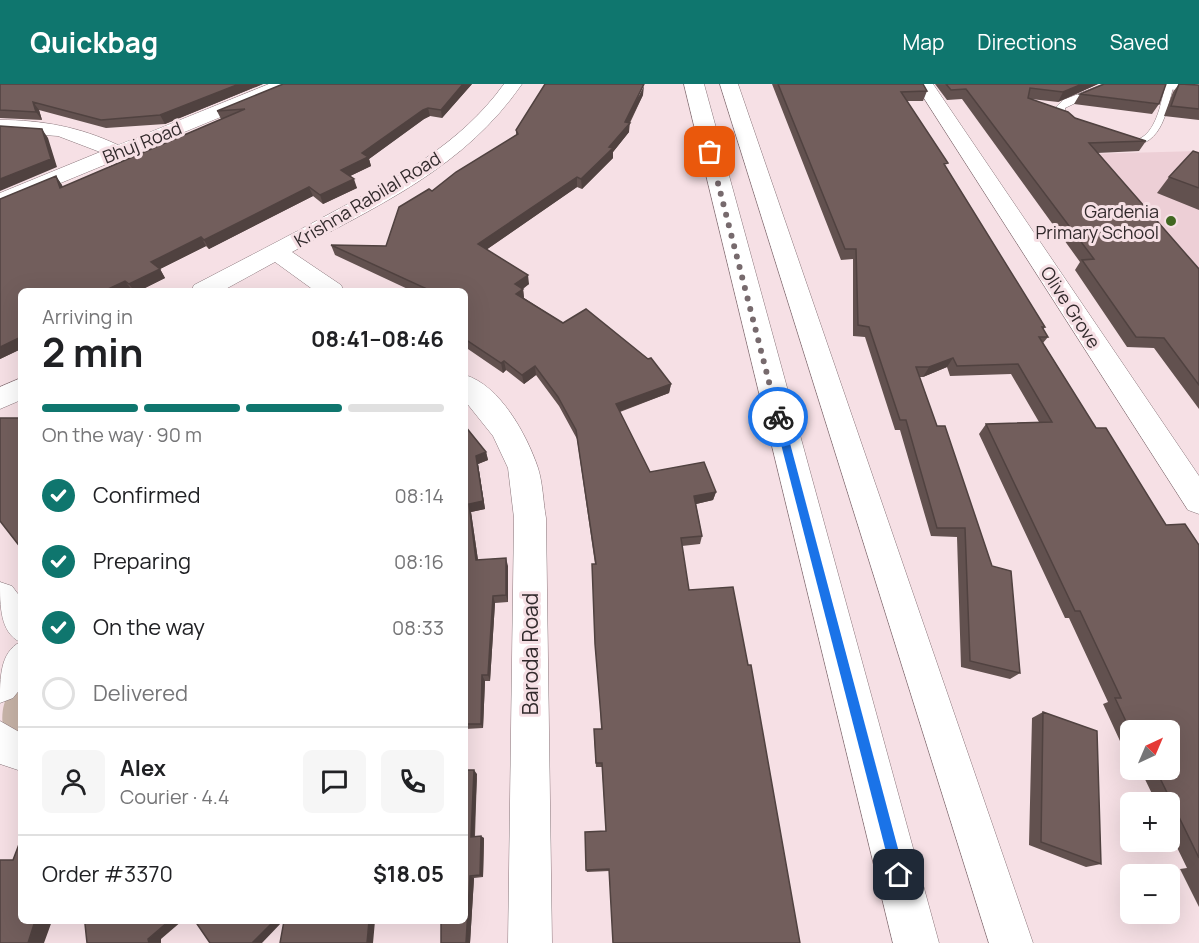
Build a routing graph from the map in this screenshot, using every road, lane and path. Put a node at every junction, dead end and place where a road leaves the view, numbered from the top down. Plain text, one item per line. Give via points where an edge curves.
1 (285, 84) edge
2 (513, 84) edge
3 (694, 84) edge
4 (729, 84) edge
5 (924, 84) edge
6 (1112, 84) edge
7 (1169, 84) edge
8 (1199, 89) edge
9 (0, 126) edge
10 (1083, 129) edge
11 (1110, 138) edge
12 (115, 152) junction
13 (0, 201) edge
14 (276, 252) junction
15 (208, 288) edge
16 (328, 288) edge
17 (468, 387) edge
18 (18, 390) edge
19 (0, 399) edge
20 (1199, 501) edge
21 (0, 597) edge
22 (18, 622) edge
23 (18, 662) edge
24 (0, 686) edge
25 (0, 740) edge
26 (18, 751) edge
27 (530, 943) edge
28 (916, 943) edge
29 (1011, 943) edge

1 - 12 street, Bhuj Road
2 - 14 street, Krishna Rabilal Road via 487,119 424,168
3 - 28 street
4 - 29 street
5 - 20 street, Olive Grove
6 - 10 lane via 1060,107 1065,119
7 - 8 street
7 - 11 lane via 1147,141 1131,144
9 - 12 street via 62,129
12 - 13 street, Bhuj Road
14 - 15 street, Krishna Rabilal Road
14 - 16 street
17 - 27 street, Baroda Road via 480,396 504,428 526,479 530,518
18 - 19 street
21 - 22 street
23 - 24 street
25 - 26 street

